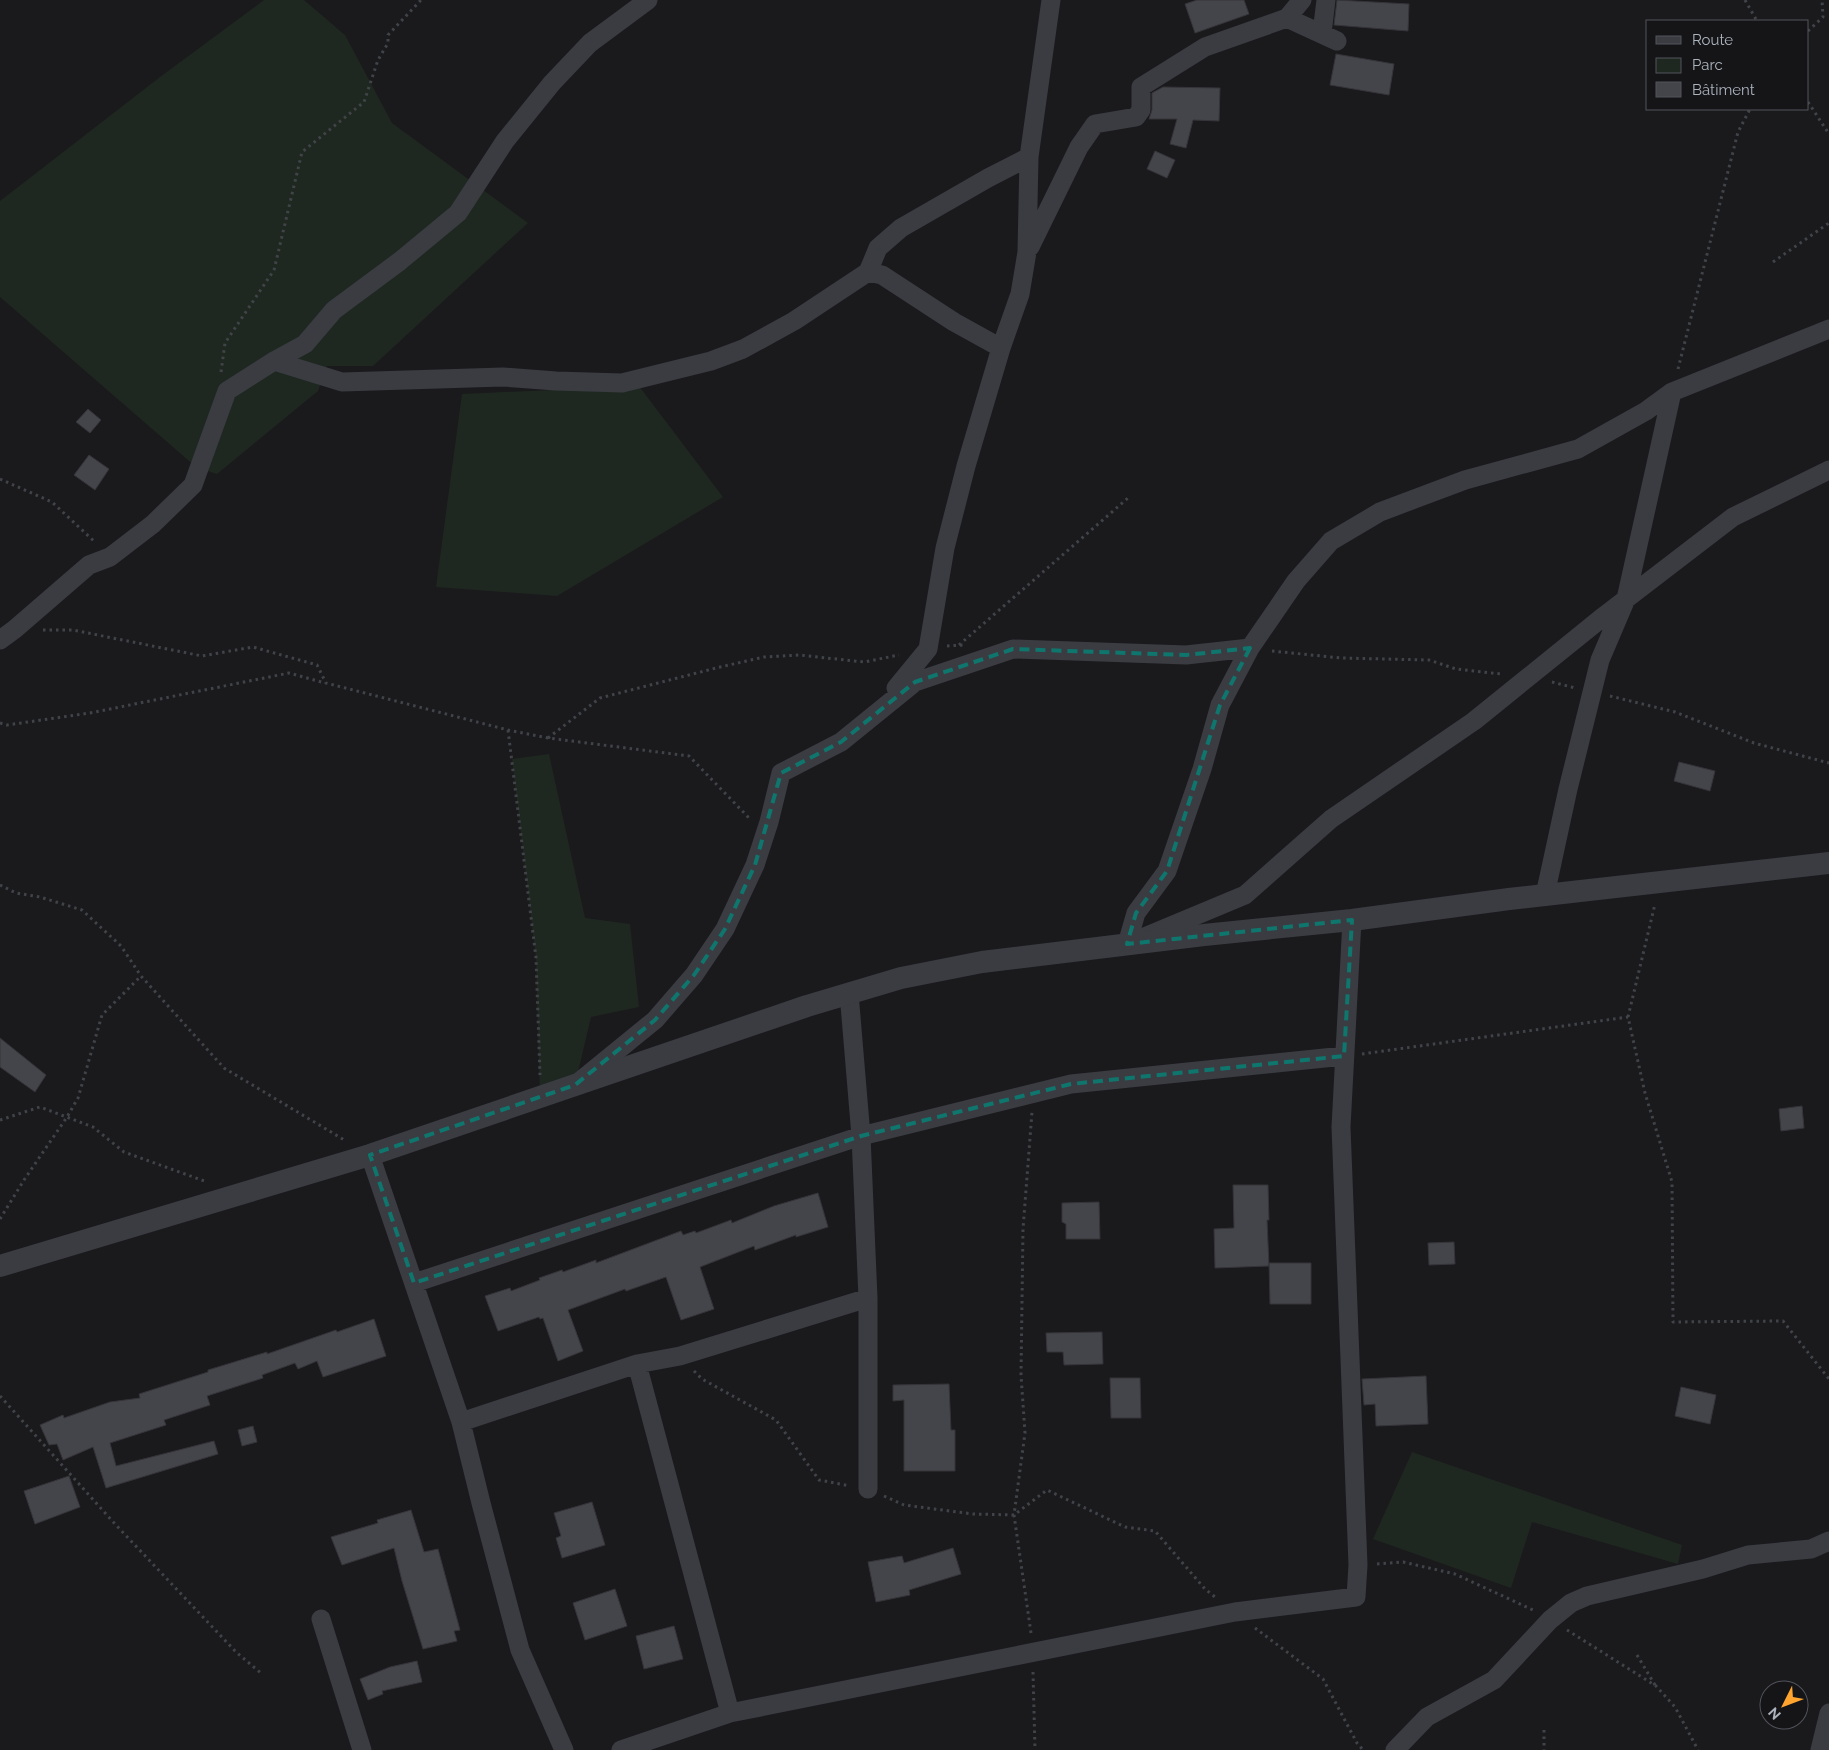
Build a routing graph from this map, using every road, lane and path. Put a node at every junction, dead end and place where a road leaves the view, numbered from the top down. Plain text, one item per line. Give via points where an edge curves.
1 (421, 0) edge
2 (648, 0) edge
3 (1051, 0) edge
4 (1326, 0) edge
5 (1745, 0) edge
6 (1822, 0) edge
7 (1290, 7) edge
8 (1756, 20) edge
9 (1809, 30) edge
10 (1809, 104) edge
11 (1749, 110) edge
12 (1829, 134) edge
13 (1029, 157) junction
14 (1829, 223) edge
15 (1027, 252) junction
16 (1773, 262) dead end
17 (868, 272) junction
18 (1829, 328) edge
19 (1001, 348) junction
20 (274, 361) junction
21 (220, 382) dead end
22 (1672, 392) junction
23 (1829, 470) edge
24 (0, 479) edge
25 (1128, 498) dead end
26 (110, 557) junction
27 (1626, 599) junction
28 (16, 629) junction
29 (0, 640) edge
30 (958, 645) junction
31 (968, 645) dead end
32 (1250, 648) junction
33 (928, 649) junction
34 (326, 683) junction
35 (871, 718) junction
36 (0, 723) edge
37 (508, 730) junction
38 (548, 738) junction
39 (753, 821) dead end
40 (1829, 863) edge
41 (1660, 882) junction
42 (0, 885) edge
43 (1545, 895) junction
44 (1352, 920) junction
45 (1127, 944) junction
46 (141, 976) junction
47 (849, 994) junction
48 (1628, 1018) junction
49 (1344, 1056) junction
50 (575, 1085) junction
51 (1034, 1094) junction
52 (540, 1096) junction
53 (67, 1117) junction
54 (0, 1120) edge
55 (861, 1136) junction
56 (370, 1155) junction
57 (208, 1182) dead end
58 (0, 1219) edge
59 (0, 1266) edge
60 (414, 1283) junction
61 (868, 1298) junction
62 (680, 1356) junction
63 (637, 1364) junction
64 (1829, 1379) edge
65 (0, 1396) edge
66 (461, 1422) junction
67 (868, 1489) junction
68 (1014, 1514) junction
69 (1829, 1541) edge
70 (1235, 1612) junction
71 (321, 1619) dead end
72 (1033, 1652) junction
73 (1637, 1655) dead end
74 (262, 1674) dead end
75 (1656, 1686) dead end
76 (730, 1713) junction
77 (1829, 1713) edge
78 (1544, 1730) dead end
79 (362, 1750) edge
80 (564, 1750) edge
81 (621, 1750) edge
82 (1035, 1750) edge
83 (1363, 1750) edge
84 (1395, 1750) edge
85 (1544, 1750) edge
86 (1820, 1750) edge

1 - 21 path via 388,35 388,43 378,60 364,102 302,152 274,270 226,343
2 - 20 street via 590,43 552,83 505,141 458,213 334,310 306,344
3 - 13 street
4 - 7 street via 1330,37
5 - 8 path
6 - 9 path via 1823,17
7 - 15 street via 1206,47 1141,87 1141,110 1136,117 1095,124 1079,147
10 - 12 path
11 - 22 path via 1738,132
13 - 15 street
13 - 17 street via 901,228 878,248
14 - 16 path
15 - 19 street via 1020,294
17 - 19 street via 882,275
17 - 20 street via 794,321 743,349 711,361 622,383 503,377 342,382
18 - 22 street
19 - 33 street via 945,548
20 - 26 street via 227,391 193,485 153,524
22 - 27 street
22 - 32 street via 1578,449 1456,483 1380,512 1331,541 1296,581
23 - 27 street via 1733,517
24 - 26 path via 52,502
25 - 30 path
26 - 28 street via 89,565
27 - 43 street via 1600,660
27 - 45 street via 1474,721 1331,819 1245,895
28 - 29 street
28 - 34 path via 73,630 202,656 253,646 317,666
30 - 31 path
30 - 33 path
32 - 35 street via 1186,655 1013,649 915,682
32 - 45 street via 1220,705 1167,871 1136,914
33 - 35 street
33 - 38 path via 864,662 799,655 764,657 716,668 600,698
34 - 36 path via 289,673 90,713 7,725
34 - 37 path
35 - 50 street via 841,742 781,773 770,822 755,864 725,929 694,975 655,1020
37 - 38 path
37 - 52 path via 536,958
38 - 39 path via 689,756
40 - 41 street
41 - 43 street
41 - 48 path
42 - 46 path via 16,893 82,910 121,946
43 - 44 street
44 - 45 street
44 - 49 street
45 - 47 street via 982,962 901,978
46 - 53 path via 102,1015 78,1098
46 - 56 path via 224,1068
47 - 50 street
47 - 55 street
48 - 49 path
48 - 64 path via 1645,1093 1672,1182 1674,1322 1783,1322
49 - 51 street via 1071,1084
49 - 70 street via 1342,1127 1358,1565 1356,1598
50 - 52 street
51 - 55 street
51 - 68 path via 1023,1229 1021,1375 1026,1433
52 - 56 street
53 - 54 path via 40,1107
53 - 57 path via 93,1127 124,1152
53 - 58 path
55 - 60 street
55 - 61 street
56 - 59 street
56 - 60 street
60 - 66 street
61 - 62 street
61 - 67 street
62 - 63 street
62 - 67 path via 702,1379 776,1420 819,1480
63 - 66 street
63 - 76 street
65 - 74 path via 115,1524 236,1652
66 - 80 street via 520,1650
67 - 68 path via 904,1504 973,1514
68 - 70 path via 1047,1490 1125,1527 1155,1531 1205,1589
68 - 72 path
69 - 84 street via 1811,1549 1748,1555 1704,1569 1587,1596 1571,1603 1550,1620 1494,1680 1427,1717
70 - 72 street
70 - 83 path via 1323,1679
71 - 79 street
72 - 76 street
72 - 82 path
73 - 75 path
76 - 81 street
77 - 86 street
78 - 85 path

